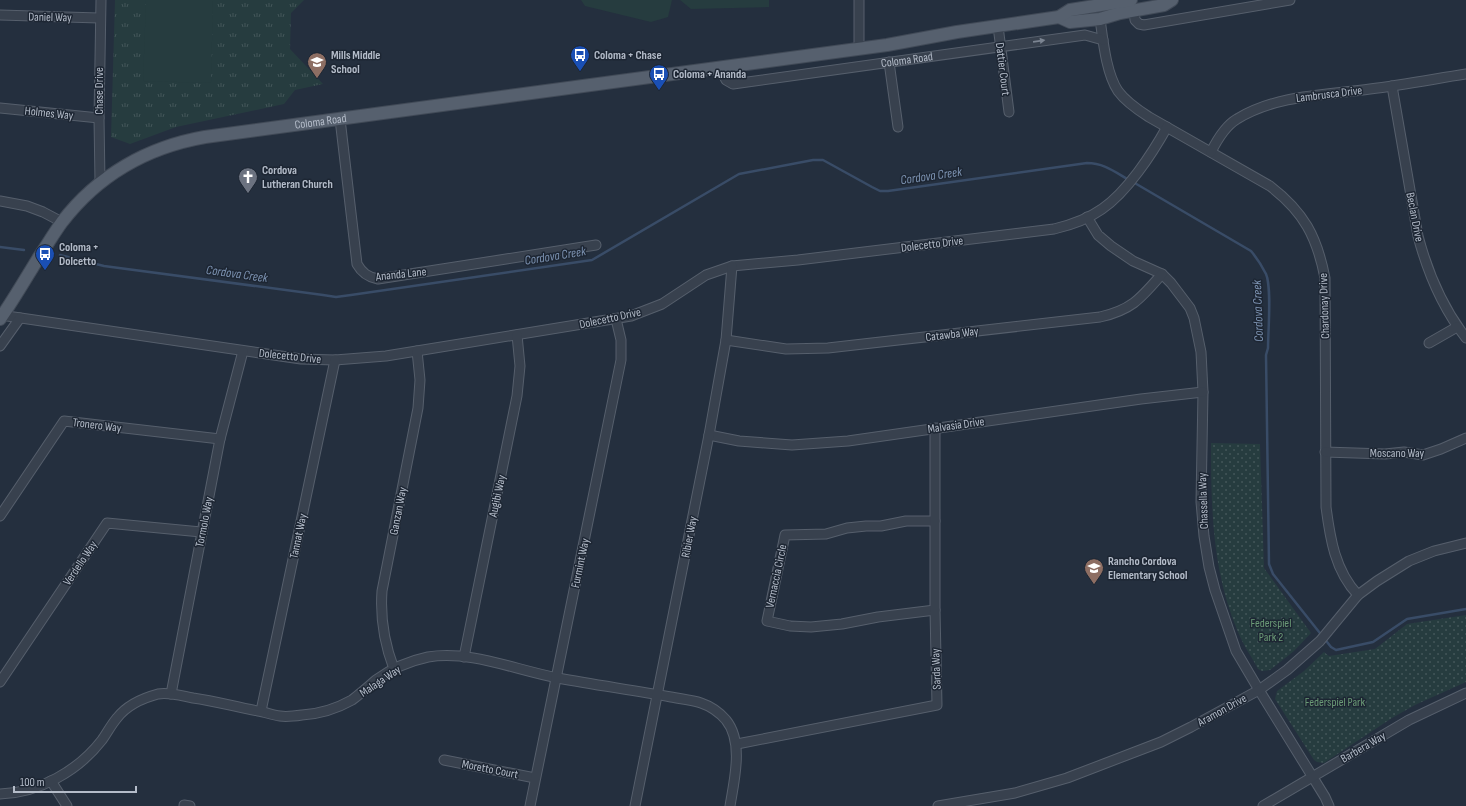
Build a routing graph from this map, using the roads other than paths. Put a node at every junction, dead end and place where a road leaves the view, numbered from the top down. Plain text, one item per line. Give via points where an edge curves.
1 (100, 0) edge
2 (859, 0) edge
3 (1172, 0) edge
4 (1290, 0) edge
5 (1132, 5) edge
6 (1073, 9) junction
7 (0, 15) edge
8 (1060, 17) junction
9 (99, 18) junction
10 (1100, 19) junction
11 (998, 26) junction
12 (1103, 40) junction
13 (1000, 46) junction
14 (859, 49) junction
15 (889, 62) junction
16 (720, 68) junction
17 (1466, 74) edge
18 (1392, 86) junction
19 (0, 108) edge
20 (1009, 112) dead end
21 (99, 118) junction
22 (340, 119) junction
23 (898, 127) dead end
24 (1167, 127) junction
25 (1211, 152) junction
26 (100, 182) junction
27 (0, 201) edge
28 (1087, 217) junction
29 (62, 222) junction
30 (596, 245) dead end
31 (732, 266) junction
32 (1162, 274) junction
33 (1, 317) edge
34 (20, 318) junction
35 (616, 319) junction
36 (1457, 327) junction
37 (517, 335) junction
38 (1466, 338) edge
39 (726, 340) junction
40 (1429, 342) dead end
41 (0, 346) edge
42 (243, 351) junction
43 (417, 351) junction
44 (336, 360) junction
45 (1203, 392) junction
46 (935, 428) junction
47 (710, 435) junction
48 (1466, 438) edge
49 (220, 440) junction
50 (1326, 452) junction
51 (0, 516) edge
52 (935, 521) junction
53 (201, 532) junction
54 (1466, 543) edge
55 (1358, 595) junction
56 (935, 610) junction
57 (464, 656) junction
58 (394, 669) junction
59 (556, 677) junction
60 (0, 682) edge
61 (1259, 690) junction
62 (1466, 693) edge
63 (171, 694) junction
64 (657, 694) junction
65 (261, 711) junction
66 (736, 744) junction
67 (444, 760) dead end
68 (1313, 777) junction
69 (535, 778) junction
70 (51, 781) junction
71 (0, 794) edge
72 (67, 806) edge
73 (184, 806) edge
74 (190, 806) edge
75 (530, 806) edge
76 (634, 806) edge
77 (730, 806) edge
78 (938, 806) edge
79 (1263, 806) edge
80 (1329, 806) edge

1 - 9 street, Chase Drive
2 - 14 street
3 - 5 main road, Coloma Road via 1164,5
4 - 5 street via 1144,25 1135,20
5 - 6 main road, Coloma Road
5 - 10 main road, Coloma Road
6 - 8 main road, Coloma Road
6 - 10 main road via 1092,12
7 - 9 street, Daniel Way
8 - 10 main road, Coloma Road via 1070,22
8 - 11 main road, Coloma Road
9 - 21 street, Chase Drive
10 - 12 street, Chardonay Drive
11 - 13 street, Dattier Court
11 - 14 main road, Coloma Road
13 -> 12 street, Coloma Road via 1085,35
12 - 24 street, Chardonay Drive via 1117,90 1140,112
13 - 15 street, Coloma Road
13 - 20 street, Dattier Court
14 - 16 main road, Coloma Road
15 - 16 street, Coloma Road via 733,84 726,80
15 - 23 street
16 - 22 main road, Coloma Road
17 - 18 street, Lambrusca Drive
18 - 25 street, Lambrusca Drive via 1280,101 1261,107 1235,120 1221,135
18 - 36 street, Beclan Drive via 1418,236 1430,276
19 - 21 street, Holmes Way
21 - 26 street, Chase Drive
22 - 26 main road, Coloma Road via 205,137 175,144 139,158
22 - 30 street, Ananda Lane via 357,264 364,274 371,278 378,279
24 - 25 street, Chardonay Drive
24 - 28 street, Dolecetto Drive via 1146,161 1129,182 1103,209
25 - 50 street, Chardonay Drive via 1283,196 1302,216 1320,252 1326,292
26 - 29 main road, Coloma Road
27 - 29 street via 27,206
28 - 31 street, Dolecetto Drive via 1054,229
28 - 32 street, Chassella Way via 1098,235 1111,246 1133,261
29 - 33 main road, Coloma Road
31 - 35 street, Dolecetto Drive via 706,275 662,304
31 - 39 street, Ribier Way
32 - 39 street, Catawba Way via 1145,294 1125,310 1100,317 828,348 786,349
32 - 45 street, Chassella Way via 1181,294 1194,318 1201,352
33 - 34 street, Dolecetto Drive
34 - 41 street
34 - 42 street, Dolecetto Drive
35 - 37 street, Dolecetto Drive
35 - 59 street, Furmint Way via 621,340 621,360
36 - 38 street, Beclan Drive
36 - 40 street
37 - 43 street, Dolecetto Drive
37 - 57 street, Augibi Way via 520,366 517,396
39 - 47 street, Ribier Way
42 - 44 street, Dolecetto Drive via 301,359
42 - 49 street, Tormolo Way
43 - 44 street, Dolecetto Drive
43 - 58 street, Ganzan Way via 420,380 418,408 382,591 382,632
44 - 65 street, Tannat Way
45 - 46 street, Malvasia Drive
45 - 61 street, Chassella Way via 1201,502 1209,567 1220,608 1236,651
46 - 47 street, Malvasia Drive via 848,441 792,446 739,441
46 - 52 street, Sarda Way
47 - 64 street, Ribier Way
48 - 50 street, Moscano Way via 1423,455 1404,452
49 - 51 street, Tronero Way via 64,421
49 - 53 street, Tormolo Way
50 - 55 street, Chardonay Drive via 1326,506 1332,543 1341,570
52 - 56 street, Sarda Way
52 - 56 street, Vernaccia Circle via 847,528 826,534 785,535 767,621 811,627
53 - 60 street, Verdello Way via 107,523
53 - 63 street, Tormolo Way
54 - 55 street, Aramon Drive via 1434,551 1409,561
55 - 61 street, Aramon Drive via 1320,641
56 - 66 street, Sarda Way via 937,705
57 - 58 street, Malaga Way via 430,657
57 - 59 street, Malaga Way
58 - 65 street, Malaga Way via 351,700 331,710 280,716
59 - 64 street, Malaga Way
59 - 69 street, Furmint Way
61 - 68 street, Chassella Way
61 - 78 street, Aramon Drive via 1173,736 1093,769 1015,793
62 - 68 street, Barbera Way via 1409,720
63 - 65 street, Malaga Way
63 - 70 street, Malaga Way via 152,696 125,709 92,751
64 - 66 street, Malaga Way via 702,703 709,707 728,721
64 - 76 street, Ribier Way
66 - 77 street, Malaga Way via 735,778
67 - 69 street, Moretto Court
68 - 79 street, Barbera Way
68 - 80 street, Chassella Way
69 - 75 street, Furmint Way
70 - 71 street, Malaga Way via 28,790
70 - 72 street
73 - 74 street

